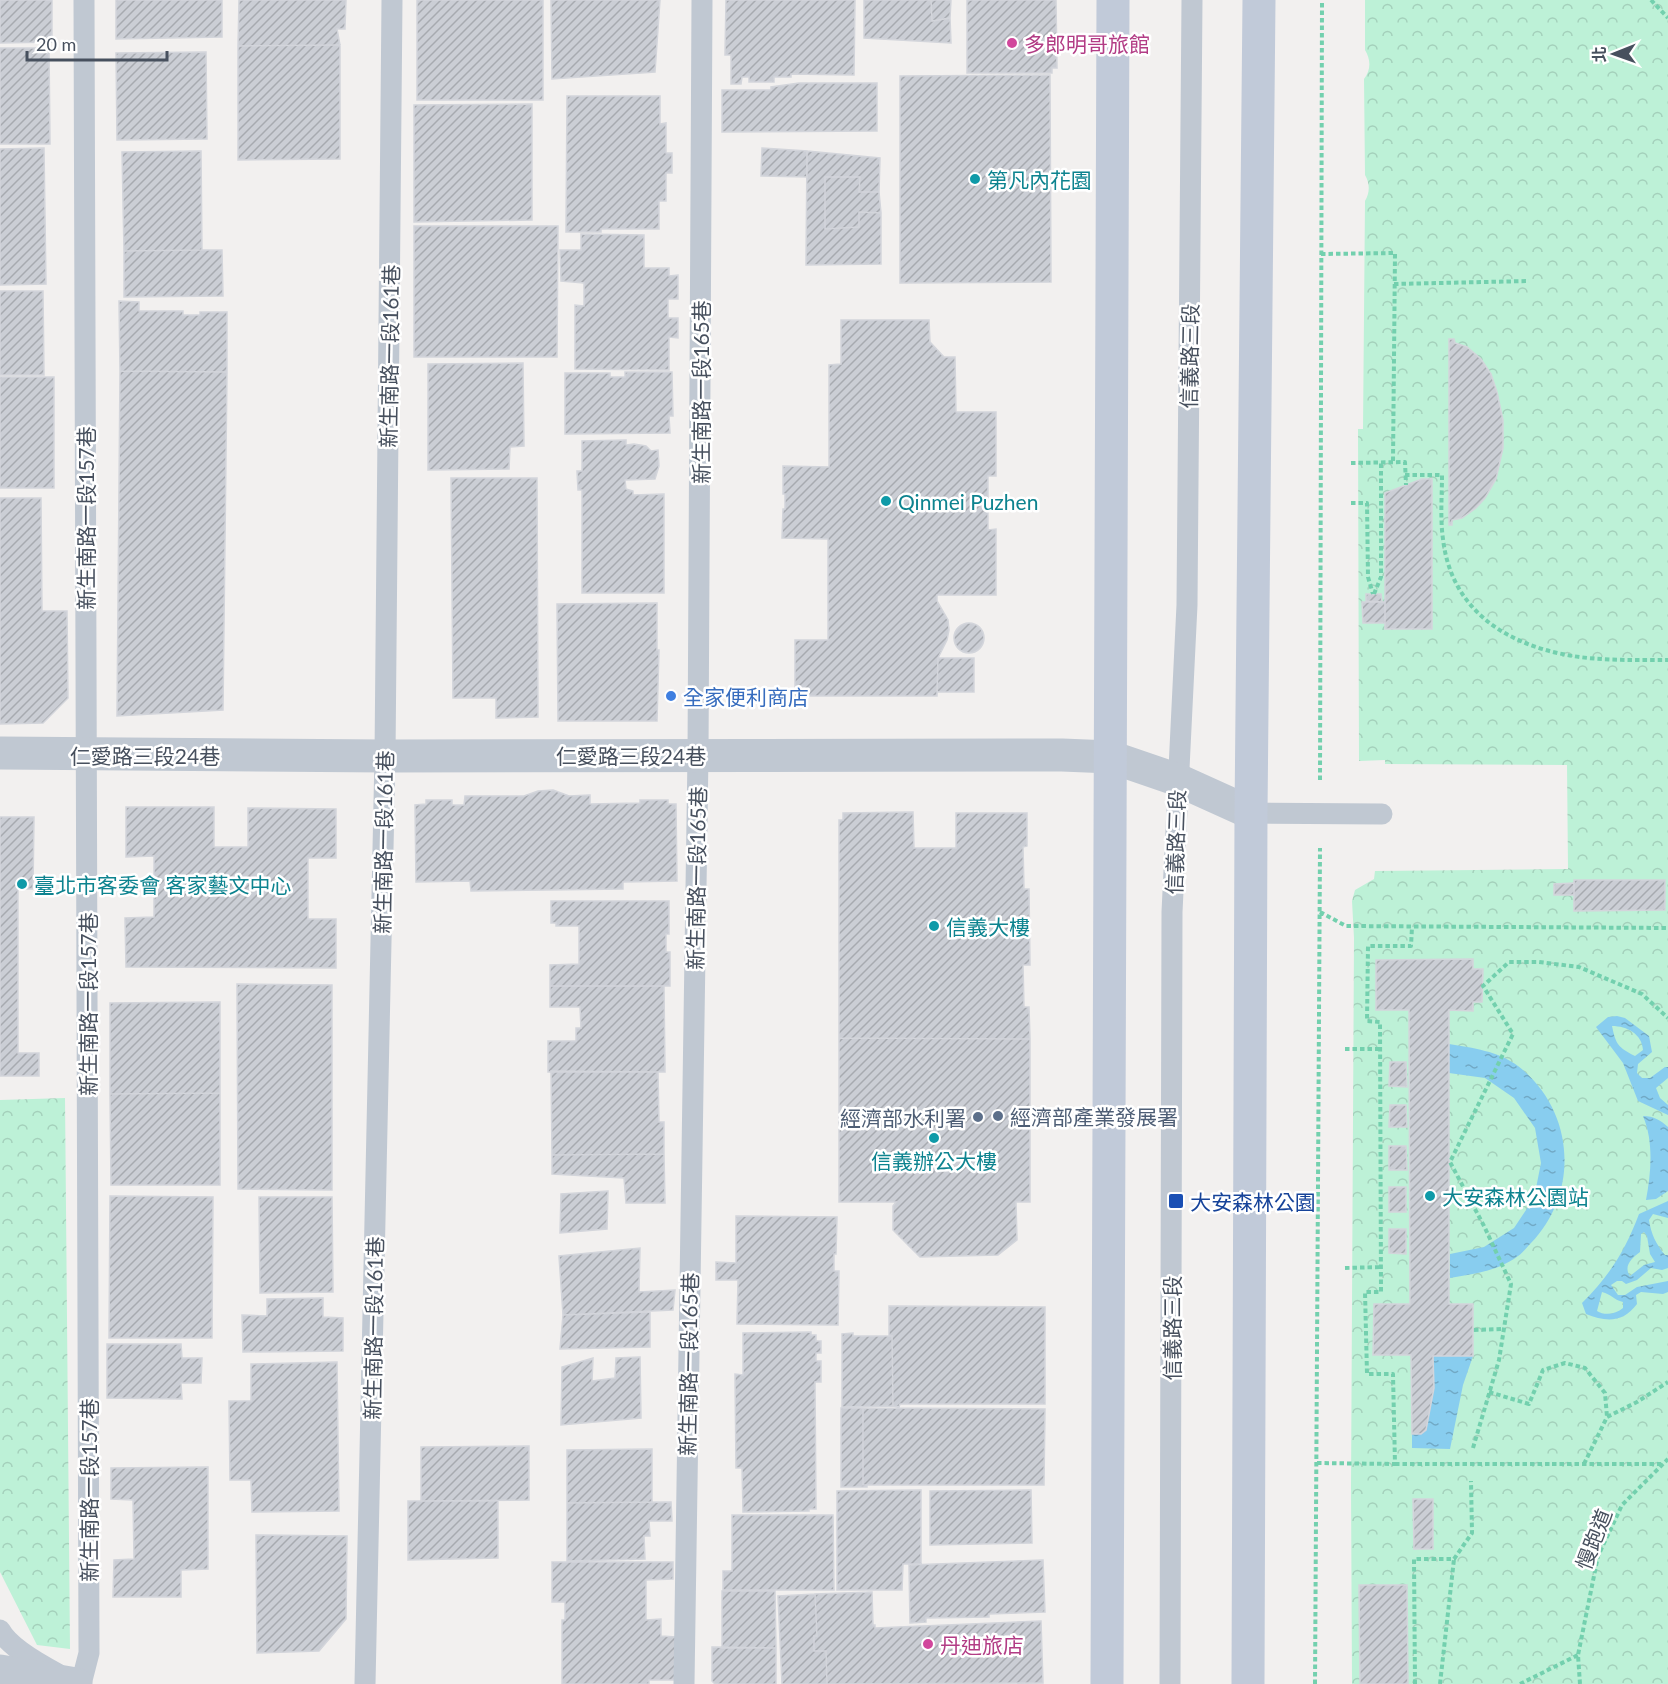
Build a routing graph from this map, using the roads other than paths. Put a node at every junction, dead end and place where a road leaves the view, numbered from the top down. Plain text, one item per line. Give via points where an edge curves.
1 (84, 0) edge
2 (392, 0) edge
3 (702, 0) edge
4 (1113, 0) edge
5 (1192, 0) edge
6 (1258, 0) edge
7 (0, 753) edge
8 (86, 755) junction
9 (698, 755) junction
10 (385, 756) junction
11 (1111, 757) junction
12 (1178, 780) junction
13 (1251, 813) junction
14 (1382, 814) dead end
15 (0, 1630) edge
16 (0, 1671) edge
17 (79, 1684) edge
18 (365, 1684) edge
19 (684, 1684) edge
20 (1107, 1684) edge
21 (1170, 1684) edge
22 (1248, 1684) edge

1 - 8 lane, 新生南路一段157巷
2 - 10 lane, 新生南路一段161巷
3 - 9 lane, 新生南路一段165巷
4 - 11 main road
5 - 12 lane, 信義路三段 via 1187,605
6 - 13 main road
7 - 8 street, 仁愛路三段24巷
8 - 10 street, 仁愛路三段24巷
8 - 17 lane, 新生南路一段157巷 via 89,1653
9 - 10 street, 仁愛路三段24巷
9 - 11 street, 仁愛路三段24巷
9 - 19 lane, 新生南路一段165巷
10 - 18 lane, 新生南路一段161巷
11 - 12 street, 仁愛路三段24巷
11 - 20 main road
12 - 13 street, 仁愛路三段24巷
12 - 21 lane, 信義路三段 via 1172,922
13 - 14 lane
13 - 22 main road
15 - 17 lane via 4,1638 43,1666
16 - 17 street

